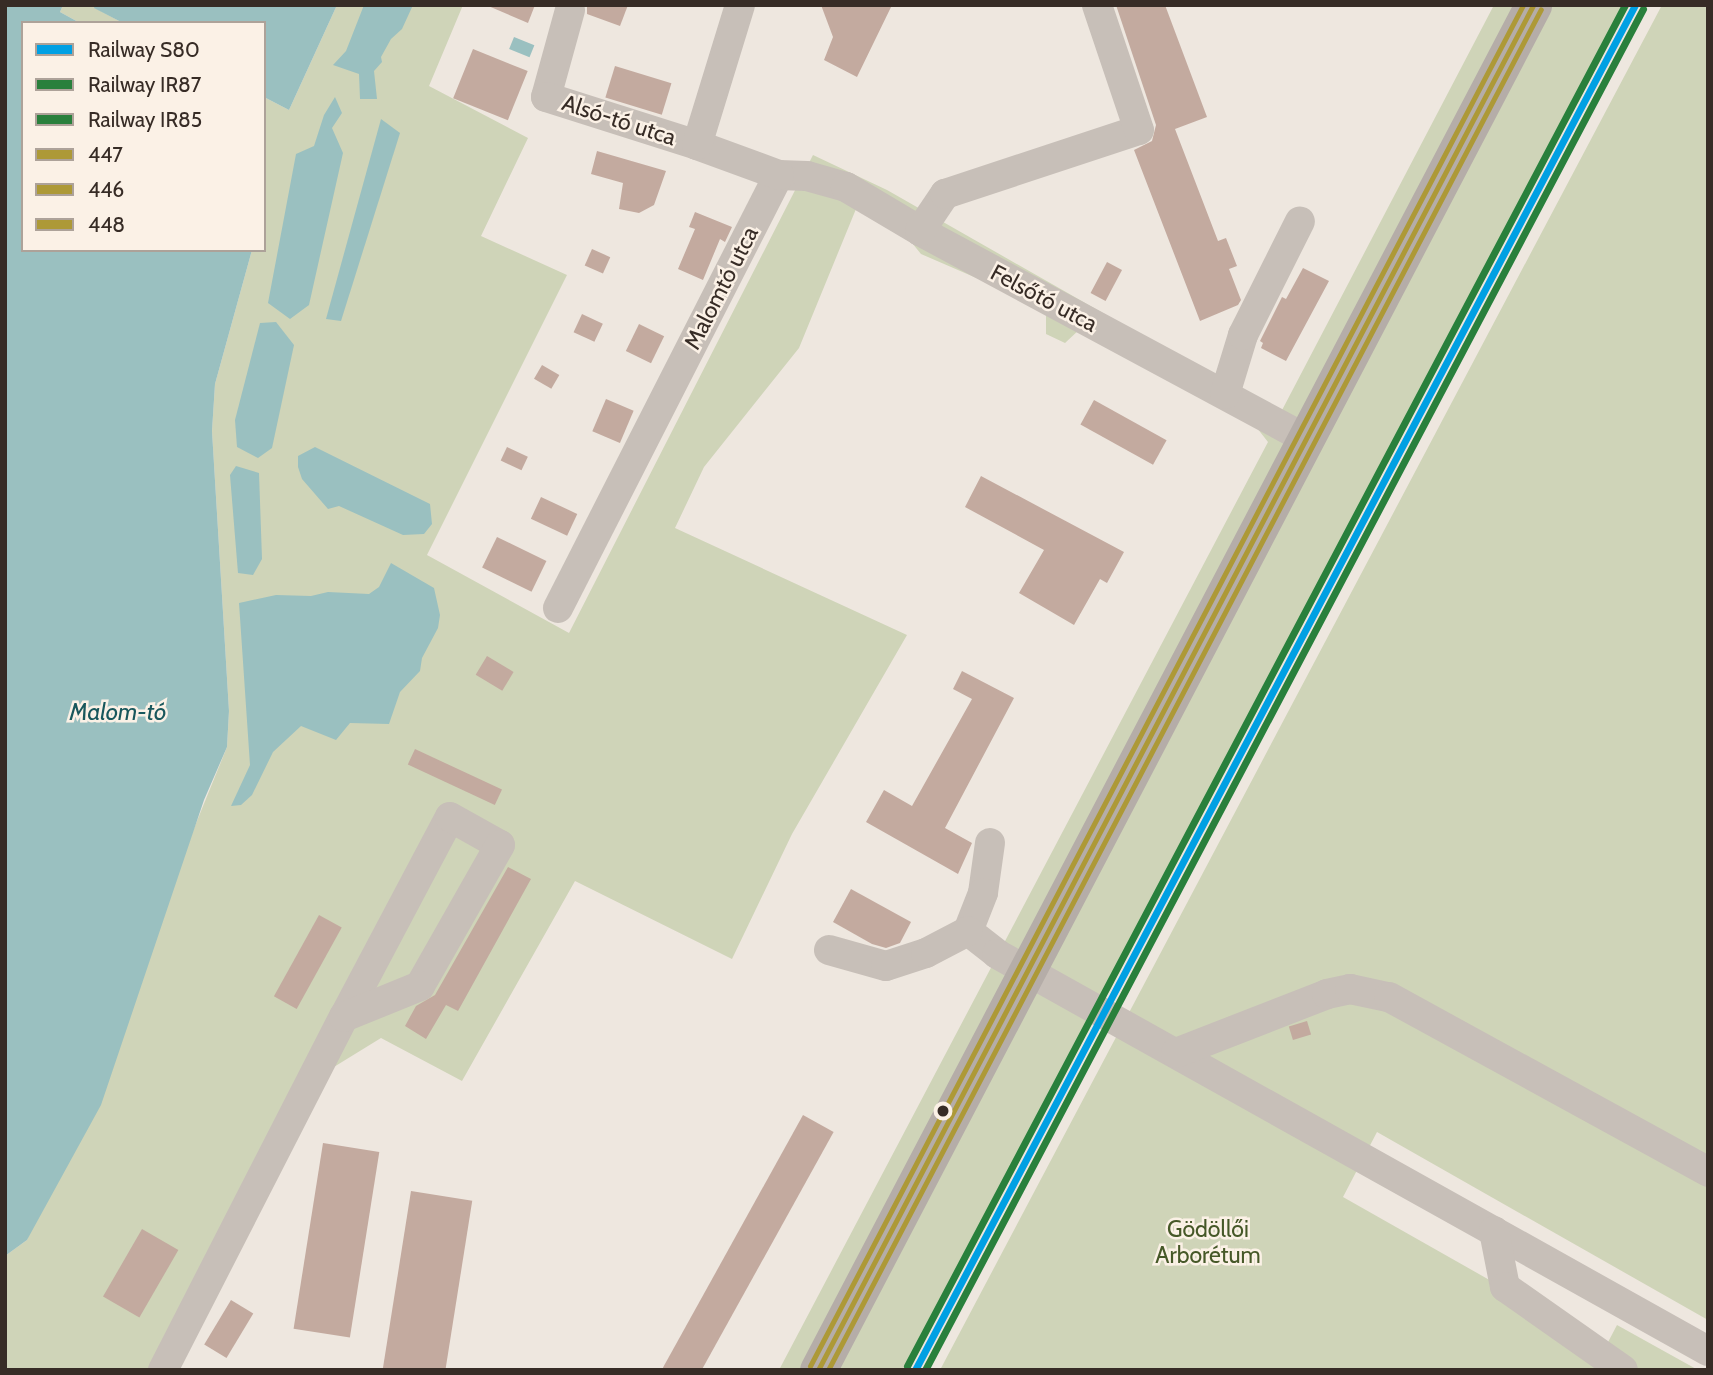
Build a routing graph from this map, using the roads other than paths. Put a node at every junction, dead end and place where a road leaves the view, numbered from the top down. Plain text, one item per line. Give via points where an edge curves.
1 (740, 5) edge
2 (1097, 5) edge
3 (1533, 5) edge
4 (570, 9) dead end
5 (697, 145) junction
6 (779, 175) junction
7 (1300, 221) dead end
8 (920, 231) junction
9 (1225, 394) junction
10 (1305, 438) junction
11 (558, 608) dead end
12 (990, 843) dead end
13 (968, 931) junction
14 (829, 950) dead end
15 (1028, 970) junction
16 (344, 1017) junction
17 (1176, 1053) junction
18 (1708, 1172) edge
19 (1494, 1231) junction
20 (1708, 1350) edge
21 (163, 1370) edge
22 (818, 1370) edge
23 (1623, 1370) edge

1 - 5 street
2 - 8 street via 1139,130 946,194
3 - 10 main road
4 - 5 street, Alsó-tó utca via 546,97
5 - 6 street
6 - 8 street, Felsőtó utca via 807,176 846,187
6 - 11 street, Malomtó utca
7 - 9 street via 1236,323
8 - 9 street, Felsőtó utca
9 - 10 street, Felsőtó utca
10 - 15 main road
12 - 13 street via 983,893
13 - 14 street via 926,953 886,966
13 - 15 street
15 - 17 street
15 - 22 main road
16 - 16 street via 450,817 500,845 420,986
16 - 21 street
17 - 18 street via 1326,994 1350,989 1389,997
17 - 19 street
19 - 20 street
19 - 23 street via 1505,1287

